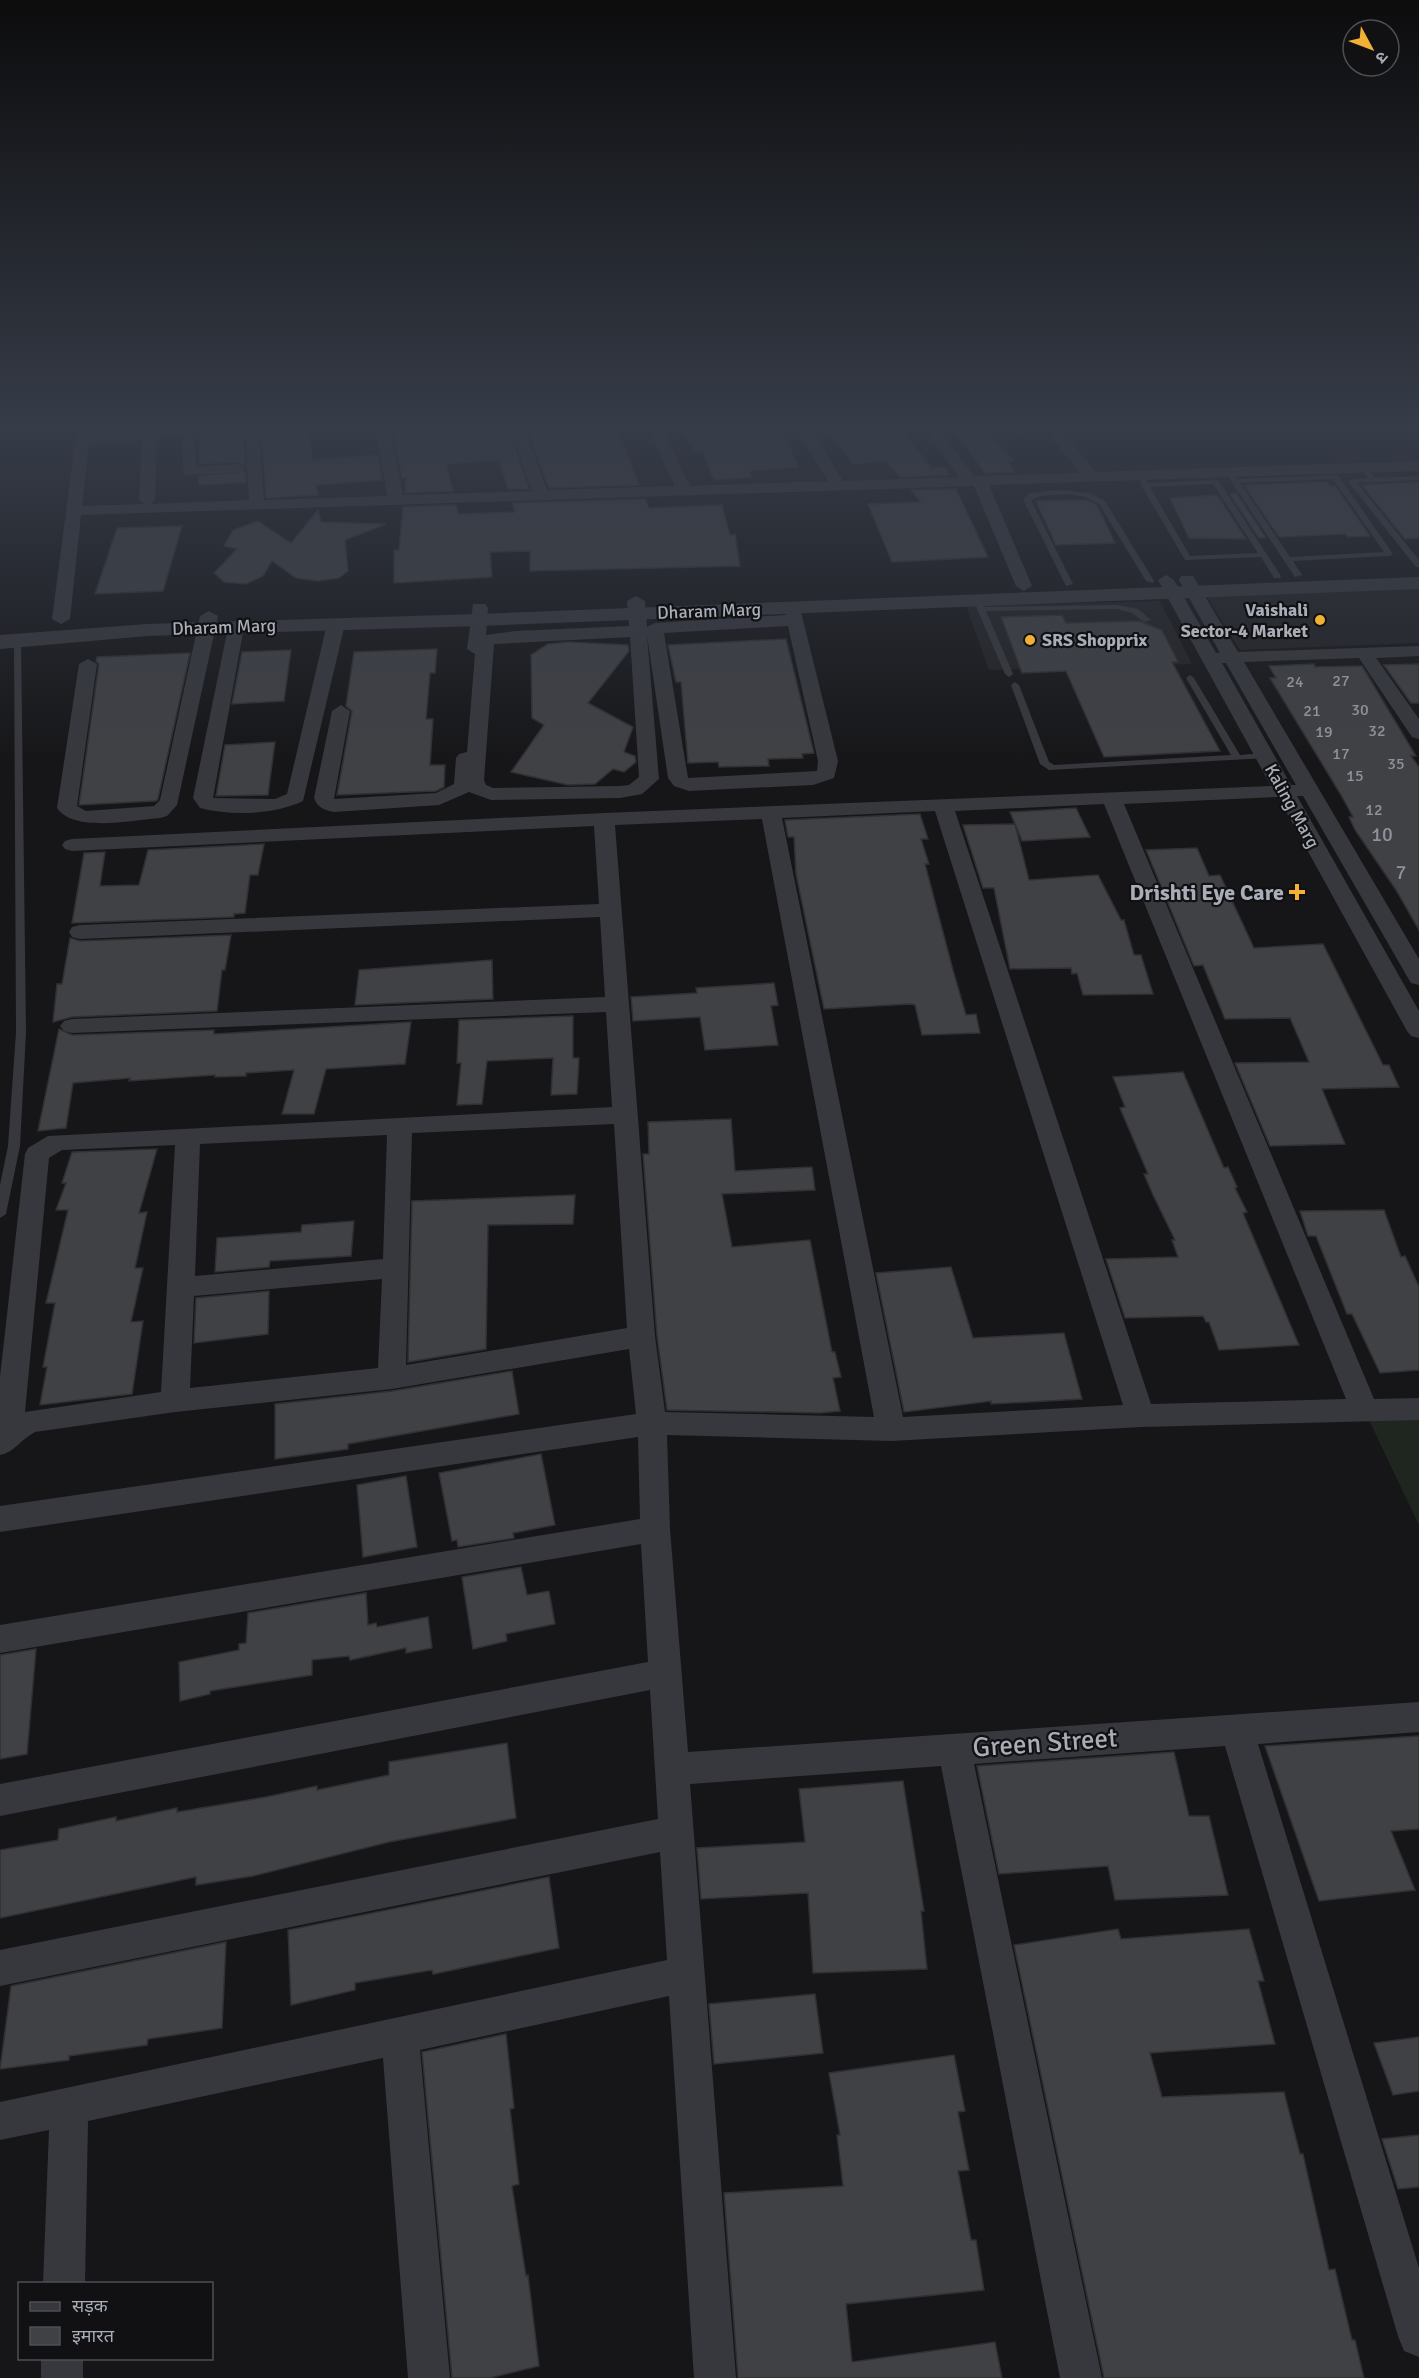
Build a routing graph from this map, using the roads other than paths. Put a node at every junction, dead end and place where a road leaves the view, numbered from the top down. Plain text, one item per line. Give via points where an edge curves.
1 (71, 539) edge
2 (1002, 539) edge
3 (1047, 539) edge
4 (1134, 539) edge
5 (1177, 539) edge
6 (1252, 539) edge
7 (1270, 539) edge
8 (1378, 539) edge
9 (1398, 539) edge
10 (1263, 555) junction
11 (1419, 565) edge
12 (1288, 570) junction
13 (1419, 570) edge
14 (1419, 583) edge
15 (1069, 584) junction
16 (1174, 585) junction
17 (1024, 586) junction
18 (752, 603) junction
19 (979, 605) junction
20 (479, 614) junction
21 (794, 614) junction
22 (637, 615) junction
23 (61, 619) junction
24 (1147, 620) dead end
25 (0, 622) edge
26 (208, 622) junction
27 (336, 624) junction
28 (235, 627) junction
29 (9, 641) edge
30 (1419, 651) edge
31 (1364, 653) junction
32 (1232, 657) junction
33 (1209, 658) junction
34 (88, 664) dead end
35 (1009, 674) dead end
36 (1190, 678) dead end
37 (1015, 685) dead end
38 (341, 711) dead end
39 (1419, 733) edge
40 (1264, 756) junction
41 (1237, 758) junction
42 (1310, 790) junction
43 (1284, 791) junction
44 (1111, 797) junction
45 (943, 805) junction
46 (771, 812) junction
47 (604, 819) junction
48 (72, 845) dead end
49 (610, 910) junction
50 (80, 932) dead end
51 (1419, 978) edge
52 (617, 1004) junction
53 (72, 1026) dead end
54 (1418, 1029) edge
55 (625, 1115) junction
56 (400, 1127) junction
57 (188, 1137) junction
58 (0, 1214) edge
59 (395, 1268) junction
60 (181, 1287) junction
61 (641, 1336) junction
62 (392, 1378) junction
63 (175, 1401) junction
64 (1419, 1409) edge
65 (1365, 1412) junction
66 (1141, 1416) junction
67 (652, 1423) junction
68 (891, 1429) junction
69 (4, 1441) edge
70 (0, 1519) edge
71 (655, 1529) junction
72 (0, 1639) edge
73 (665, 1673) junction
74 (1419, 1717) edge
75 (1237, 1730) junction
76 (954, 1749) junction
77 (672, 1769) junction
78 (0, 1800) edge
79 (676, 1832) junction
80 (0, 1968) edge
81 (686, 1974) junction
82 (400, 2035) junction
83 (69, 2106) junction
84 (0, 2121) edge
85 (64, 2282) edge
86 (1419, 2336) edge
87 (62, 2360) edge
88 (62, 2378) edge
89 (429, 2378) edge
90 (715, 2378) edge
91 (1082, 2378) edge

1 - 23 street
2 - 17 street
3 - 15 lane
4 - 16 lane
5 - 10 lane via 1188,558
6 - 10 lane
7 - 12 lane
8 - 12 lane via 1389,554
9 - 11 lane
10 - 12 lane
12 - 13 street, Dharam Marg
12 - 16 street, Dharam Marg
14 - 16 street, Dharam Marg
15 - 16 street, Dharam Marg
15 - 17 street, Dharam Marg
16 - 19 street, Dharam Marg
16 - 32 street, Kaling Marg
16 - 33 street, Kaling Marg
17 - 18 street, Dharam Marg
18 - 21 street, Dharam Marg
18 - 22 street, Dharam Marg
19 - 21 street, Dharam Marg
19 - 24 lane via 1117,607 1135,611
19 - 35 lane
20 - 22 street, Dharam Marg
20 - 26 street, Dharam Marg
20 - 27 street, Dharam Marg
20 - 38 street via 464,786 439,799 334,806 326,803
21 - 21 street via 828,761 827,774 813,779 689,785 681,782 655,628
22 - 22 street via 649,779 634,790 620,792 490,794 477,789 474,780 485,640
23 - 25 street, Dharam Marg
23 - 26 street, Dharam Marg
26 - 28 street, Dharam Marg
26 - 29 street, Dharam Marg
26 - 34 street via 170,801 155,814 82,817 67,808
27 - 28 street, Dharam Marg
27 - 28 street via 296,797 278,805 215,806 203,798
29 - 58 lane via 21,1032 14,1146
30 - 31 street
31 - 32 street
31 - 39 street
32 - 33 street
32 - 42 street, Kaling Marg
33 - 40 street, Kaling Marg
36 - 41 lane
37 - 41 lane via 1045,764 1052,768
40 - 41 lane
40 - 43 street, Kaling Marg
42 - 43 street
42 - 51 street, Kaling Marg
43 - 44 street
43 - 54 street, Kaling Marg
44 - 45 street
44 - 65 street
45 - 46 street
45 - 66 street
46 - 47 street
46 - 68 street
47 - 48 street
47 - 49 street
49 - 50 street
49 - 52 street
52 - 53 street
52 - 55 street
55 - 56 street
55 - 61 street
56 - 57 street
56 - 59 street
57 - 60 street
57 - 69 street via 57,1142 37,1154
59 - 60 street
59 - 62 street
60 - 63 street
61 - 62 street
61 - 67 street
62 - 63 street
63 - 69 street via 31,1421 14,1429
64 - 65 street
65 - 66 street
66 - 68 street
67 - 68 street
67 - 70 street
67 - 71 street
71 - 72 street
71 - 73 street
73 - 77 street
73 - 78 street
74 - 75 street, Green Street
75 - 76 street, Green Street
75 - 86 street
76 - 77 street, Green Street
76 - 91 street
77 - 79 street
79 - 80 street
79 - 81 street
81 - 82 street
81 - 90 street
82 - 83 street
82 - 89 street
83 - 84 street
83 - 85 street
87 - 88 street

